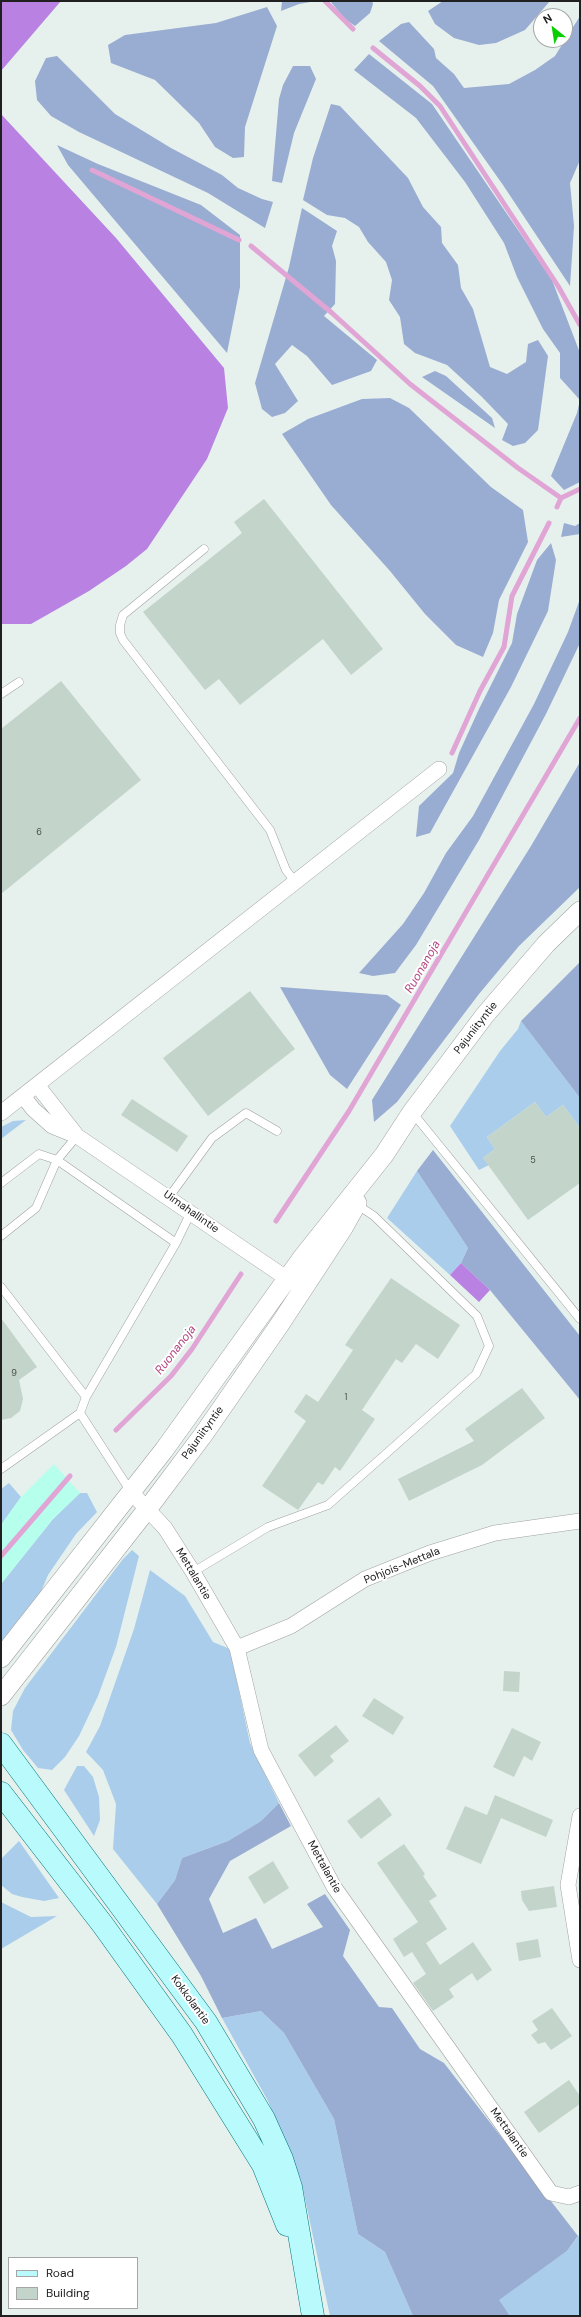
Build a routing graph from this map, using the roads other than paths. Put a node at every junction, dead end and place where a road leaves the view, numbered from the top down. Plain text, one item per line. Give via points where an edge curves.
1 (204, 549) dead end
2 (18, 682) dead end
3 (1, 694) edge
4 (439, 769) dead end
5 (296, 883) junction
6 (580, 910) edge
7 (38, 1085) junction
8 (23, 1096) junction
9 (412, 1112) junction
10 (1, 1113) edge
11 (277, 1131) dead end
12 (77, 1136) junction
13 (57, 1160) junction
14 (1, 1183) edge
15 (169, 1197) junction
16 (352, 1202) junction
17 (191, 1212) junction
18 (1, 1236) edge
19 (176, 1243) junction
20 (287, 1279) junction
21 (1, 1287) edge
22 (303, 1289) junction
23 (580, 1319) edge
24 (86, 1397) junction
25 (80, 1413) junction
26 (1, 1469) edge
27 (131, 1492) junction
28 (147, 1510) junction
29 (580, 1521) edge
30 (193, 1572) junction
31 (237, 1648) junction
32 (1, 1658) edge
33 (1, 1696) edge
34 (1, 1744) edge
35 (1, 1793) edge
36 (580, 1816) edge
37 (580, 1960) edge
38 (580, 2193) edge
39 (308, 2291) junction
40 (313, 2316) edge

1 - 5 lane via 123,616 120,633 270,830 286,870
2 - 3 lane
4 - 5 street
5 - 7 street
6 - 9 street, Pajuniityntie via 510,985
7 - 8 street
7 - 12 street, Uimahallintie
8 - 10 street
8 - 12 street, Uimahallintie via 52,1126
9 - 16 street, Pajuniityntie
9 - 23 lane
11 - 15 lane via 246,1113 212,1138
12 - 13 lane
12 - 15 street, Uimahallintie
13 - 14 lane via 38,1154
13 - 18 lane via 36,1208
13 - 19 lane
15 - 17 street, Uimahallintie
16 - 20 street, Pajuniityntie
16 - 22 street, Pajuniityntie
16 - 30 lane via 374,1216 477,1316 489,1346 476,1374 328,1505 268,1527
17 - 19 lane
17 - 20 street, Uimahallintie
19 - 24 lane
20 - 22 street, Uimahallintie
20 - 27 street, Pajuniityntie
21 - 24 lane
22 - 28 street, Pajuniityntie via 203,1435
24 - 25 lane
25 - 26 lane
25 - 27 lane
27 - 28 street, Mettalantie
27 - 32 street, Pajuniityntie
28 - 30 street, Mettalantie via 165,1528
28 - 33 street, Pajuniityntie
29 - 31 street, Pohjois-Mettala via 495,1533 430,1553 365,1579 291,1626
30 - 31 street, Mettalantie
31 - 38 street, Mettalantie via 261,1750 334,1888 551,2193 568,2196
34 - 39 main road, Kokkolantie via 206,2022 264,2119 291,2187
35 - 39 main road, Kokkolantie via 103,1925 178,2028 236,2120 263,2165 280,2205
36 - 37 street via 568,1885
39 - 40 main road, Kokkolantie

